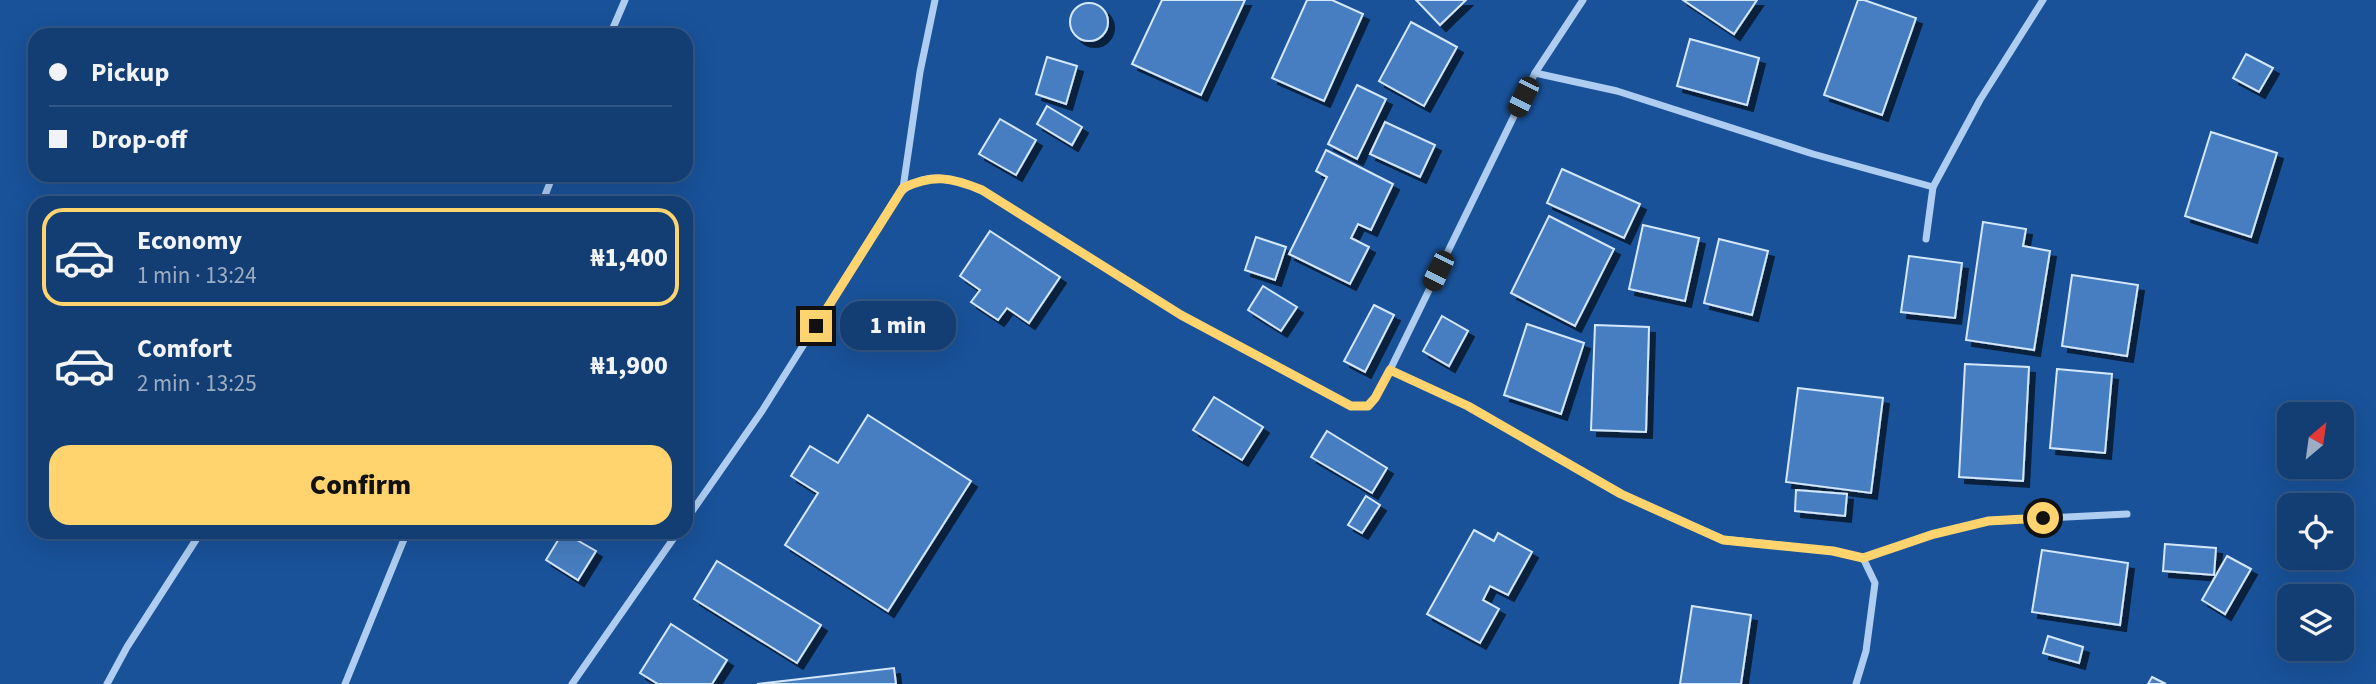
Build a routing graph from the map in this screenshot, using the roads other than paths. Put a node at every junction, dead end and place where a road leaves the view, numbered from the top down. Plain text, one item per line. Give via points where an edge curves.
1 (625, 0) edge
2 (935, 0) edge
3 (1583, 0) edge
4 (2043, 0) edge
5 (613, 28) edge
6 (1535, 73) junction
7 (1933, 187) junction
8 (903, 188) junction
9 (1926, 239) dead end
10 (1390, 370) junction
11 (693, 510) edge
12 (2127, 514) dead end
13 (196, 539) edge
14 (404, 539) edge
15 (673, 539) edge
16 (1863, 558) junction
17 (107, 684) edge
18 (345, 684) edge
19 (572, 684) edge
20 (1856, 684) edge

1 - 5 street
2 - 8 street via 919,72
3 - 6 street
4 - 7 street via 1980,100
6 - 7 street via 1617,92
6 - 10 street
7 - 9 street
8 - 10 street via 919,181 951,178 982,190 1181,315 1351,406 1368,406
8 - 11 street via 762,411
10 - 16 street via 1468,406 1621,494 1723,540
12 - 16 street via 1988,521
13 - 17 street
14 - 18 street
15 - 19 street
16 - 20 street via 1875,583 1866,651

